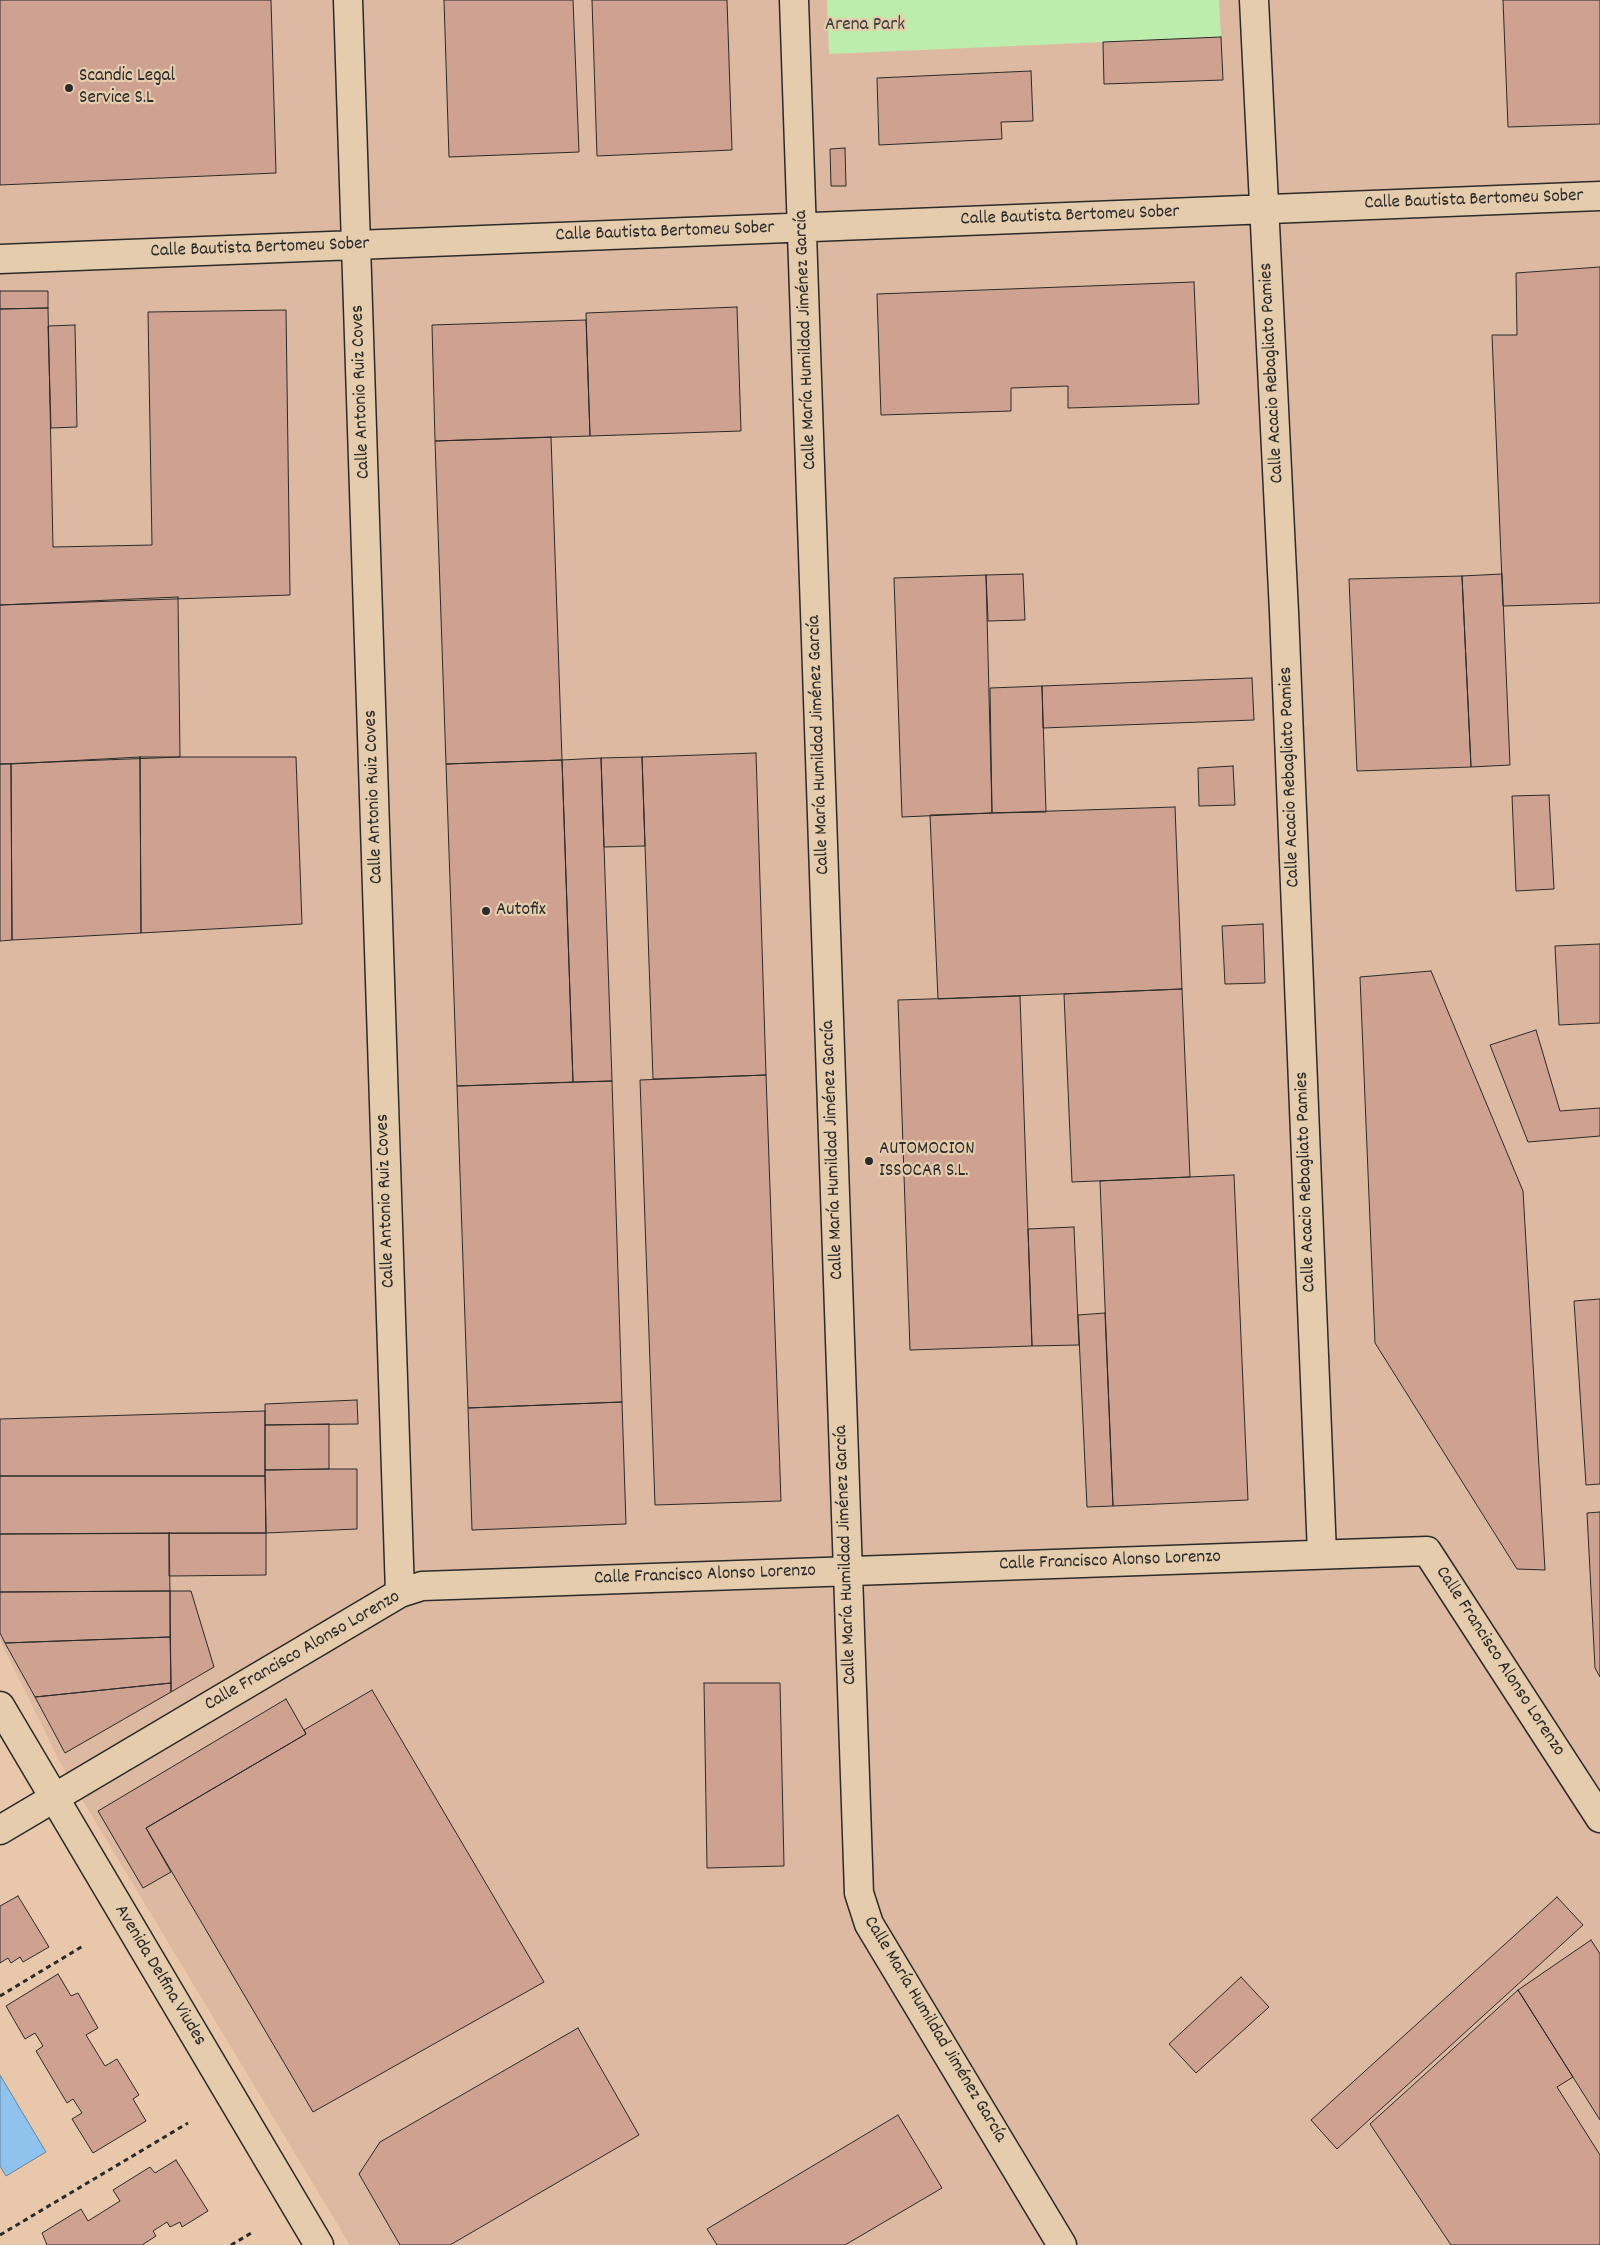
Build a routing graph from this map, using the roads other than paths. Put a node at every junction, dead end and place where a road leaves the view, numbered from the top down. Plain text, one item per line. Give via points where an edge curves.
1 (348, 0) edge
2 (794, 0) edge
3 (1254, 0) edge
4 (1600, 196) edge
5 (1264, 209) junction
6 (803, 228) junction
7 (358, 245) junction
8 (0, 259) edge
9 (1322, 1554) junction
10 (848, 1571) junction
11 (400, 1593) junction
12 (0, 1706) edge
13 (54, 1799) junction
14 (1600, 1818) edge
15 (0, 1830) edge
16 (319, 2245) edge
17 (1062, 2245) edge

1 - 7 street, Calle Antonio Ruiz Coves
2 - 6 street, Calle María Humildad Jiménez García
3 - 5 street, Calle Acacio Rebagliato Pamies
4 - 5 street, Calle Bautista Bertomeu Sober
5 - 6 street, Calle Bautista Bertomeu Sober
5 - 9 street, Calle Acacio Rebagliato Pamies via 1284,612
6 - 7 street, Calle Bautista Bertomeu Sober
6 - 10 street, Calle María Humildad Jiménez García
7 - 8 street, Calle Bautista Bertomeu Sober
7 - 11 street, Calle Antonio Ruiz Coves
9 - 10 street, Calle Francisco Alonso Lorenzo
9 - 14 street, Calle Francisco Alonso Lorenzo via 1427,1550
10 - 11 street, Calle Francisco Alonso Lorenzo via 422,1586
10 - 17 street, Calle María Humildad Jiménez García via 860,1893 864,1913
11 - 13 street, Calle Francisco Alonso Lorenzo
12 - 13 street, Avenida Delfina Viudes
13 - 15 street, Calle Francisco Alonso Lorenzo
13 - 16 street, Avenida Delfina Viudes

